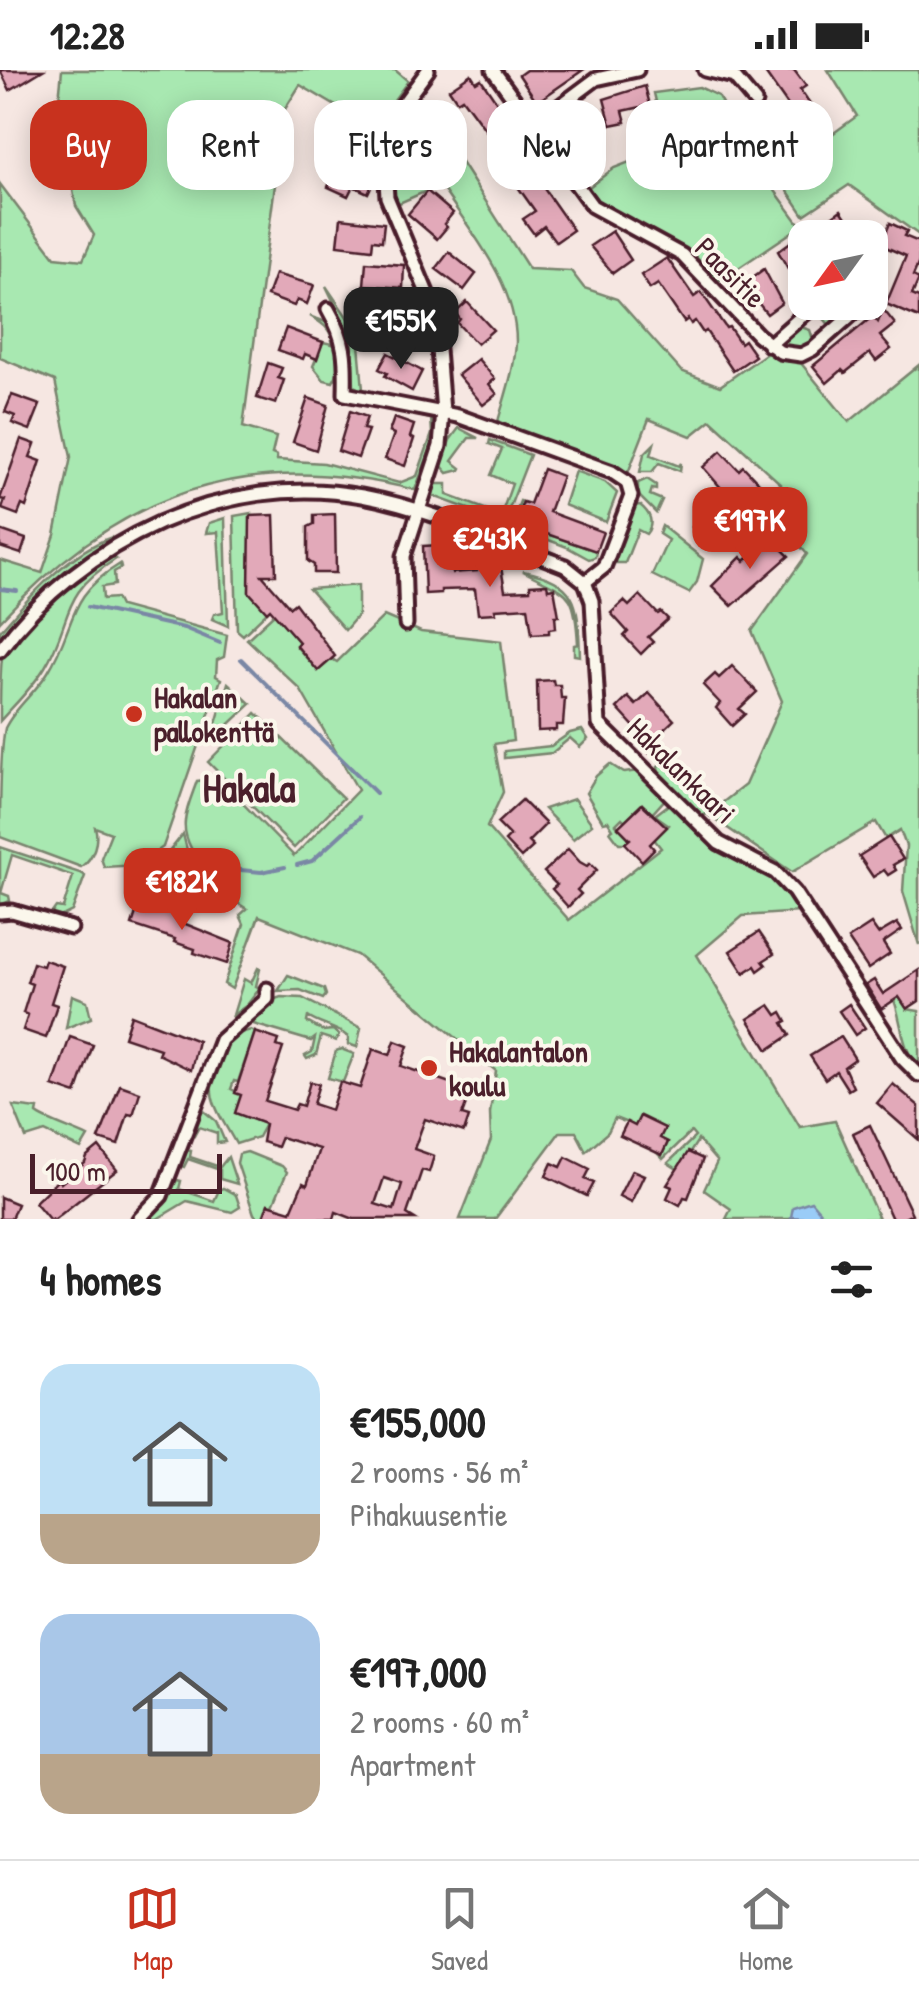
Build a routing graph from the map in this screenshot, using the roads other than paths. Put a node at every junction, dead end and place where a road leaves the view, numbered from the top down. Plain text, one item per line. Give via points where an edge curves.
1 (428, 70) edge
2 (493, 70) edge
3 (637, 70) edge
4 (706, 70) edge
5 (514, 100) edge
6 (568, 100) edge
7 (754, 100) edge
8 (580, 190) edge
9 (328, 309) dead end
10 (797, 320) edge
11 (846, 320) edge
12 (769, 345) junction
13 (443, 412) junction
14 (417, 511) junction
15 (585, 582) junction
16 (406, 624) dead end
17 (0, 650) edge
18 (0, 912) edge
19 (71, 928) dead end
20 (268, 989) dead end
21 (919, 1075) edge
22 (138, 1219) edge

1 - 13 street via 390,125 384,173 391,208 436,312
2 - 5 street, Paasitie
3 - 6 street via 596,79
4 - 7 street via 734,77
8 - 12 street, Paasitie via 592,206 682,255
9 - 13 street via 345,346 345,394
10 - 12 street, Paasitie
11 - 12 street, Paasitie via 800,355
13 - 14 street via 440,446
13 - 15 street via 627,482 630,496 604,568
14 - 15 street via 565,566
14 - 16 street via 403,570
14 - 17 street via 305,491 193,509 96,558 29,615
15 - 21 street, Hakalankaari via 600,724 719,844 774,872 794,892
18 - 19 street
20 - 22 street via 267,999 220,1040 161,1196

